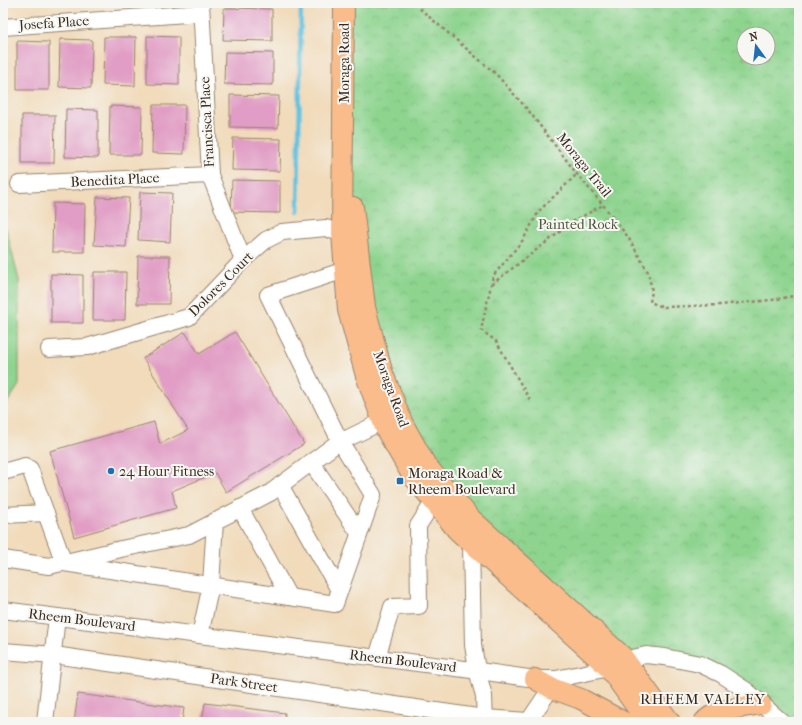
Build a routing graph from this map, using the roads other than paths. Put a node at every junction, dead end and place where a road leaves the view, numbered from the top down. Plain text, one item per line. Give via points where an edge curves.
1 (344, 3) edge
2 (201, 8) edge
3 (3, 27) edge
4 (344, 123) junction
5 (210, 175) junction
6 (19, 184) dead end
7 (342, 234) junction
8 (243, 260) junction
9 (345, 270) junction
10 (49, 349) dead end
11 (391, 419) junction
12 (340, 441) junction
13 (311, 462) junction
14 (3, 472) edge
15 (280, 485) junction
16 (434, 501) junction
17 (240, 508) junction
18 (46, 513) junction
19 (3, 515) edge
20 (215, 521) junction
21 (359, 533) junction
22 (472, 543) junction
23 (3, 559) edge
24 (64, 563) junction
25 (211, 585) junction
26 (340, 590) junction
27 (289, 597) junction
28 (3, 610) edge
29 (57, 617) junction
30 (200, 635) junction
31 (3, 650) edge
32 (54, 655) junction
33 (377, 658) junction
34 (616, 664) junction
35 (477, 670) junction
36 (543, 683) junction
37 (761, 704) junction
38 (485, 720) edge
39 (528, 721) edge
40 (45, 722) edge
41 (624, 722) edge
42 (647, 722) edge
43 (670, 722) edge
44 (704, 722) edge
45 (782, 722) edge

1 - 4 main road, Moraga Road
2 - 3 street, Josefa Place
2 - 5 street, Francisca Place
4 - 7 main road, Moraga Road
4 - 11 main road, Moraga Road via 365,307 382,371
5 - 6 street, Benedita Place
5 - 8 street, Francisca Place
7 - 8 street, Dolores Court via 326,228 282,232 266,240
7 - 9 main road, Moraga Road
8 - 10 street, Dolores Court via 189,317 87,347
9 - 11 main road, Moraga Road via 348,310 366,376
9 - 12 street via 268,295
11 - 12 street
11 - 16 main road, Moraga Road via 386,430 412,475
11 - 34 main road, Moraga Road via 470,518
12 - 13 street
12 - 21 street via 373,495
13 - 15 street
13 - 21 street
14 - 18 street via 28,467
15 - 17 street
15 - 26 street
16 - 22 main road, Moraga Road via 457,530
16 - 33 street via 418,526 419,606 392,607
17 - 20 street
17 - 27 street
18 - 19 street
18 - 24 street
20 - 24 street via 189,535
20 - 25 street
21 - 26 street
22 - 34 main road, Moraga Road
22 - 35 street via 473,645
23 - 24 street via 49,566
24 - 25 street
25 - 27 street
25 - 30 street
26 - 27 street via 335,604
28 - 29 street, Rheem Boulevard
29 - 30 street, Rheem Boulevard
29 - 32 street
30 - 33 street, Rheem Boulevard
31 - 32 street, Park Street
32 - 38 street, Park Street
32 - 40 street
33 - 35 street, Rheem Boulevard
34 - 36 street, Rheem Boulevard
34 - 37 street, Rheem Boulevard via 646,655 700,664 747,691
34 - 42 main road, Moraga Road
34 - 43 main road, Moraga Road
35 - 36 street, Rheem Boulevard
35 - 38 street via 484,696
36 - 39 street
36 - 41 main road via 581,699
37 - 44 main road via 724,710
37 - 45 street, Rheem Boulevard
38 - 39 street, Park Street

